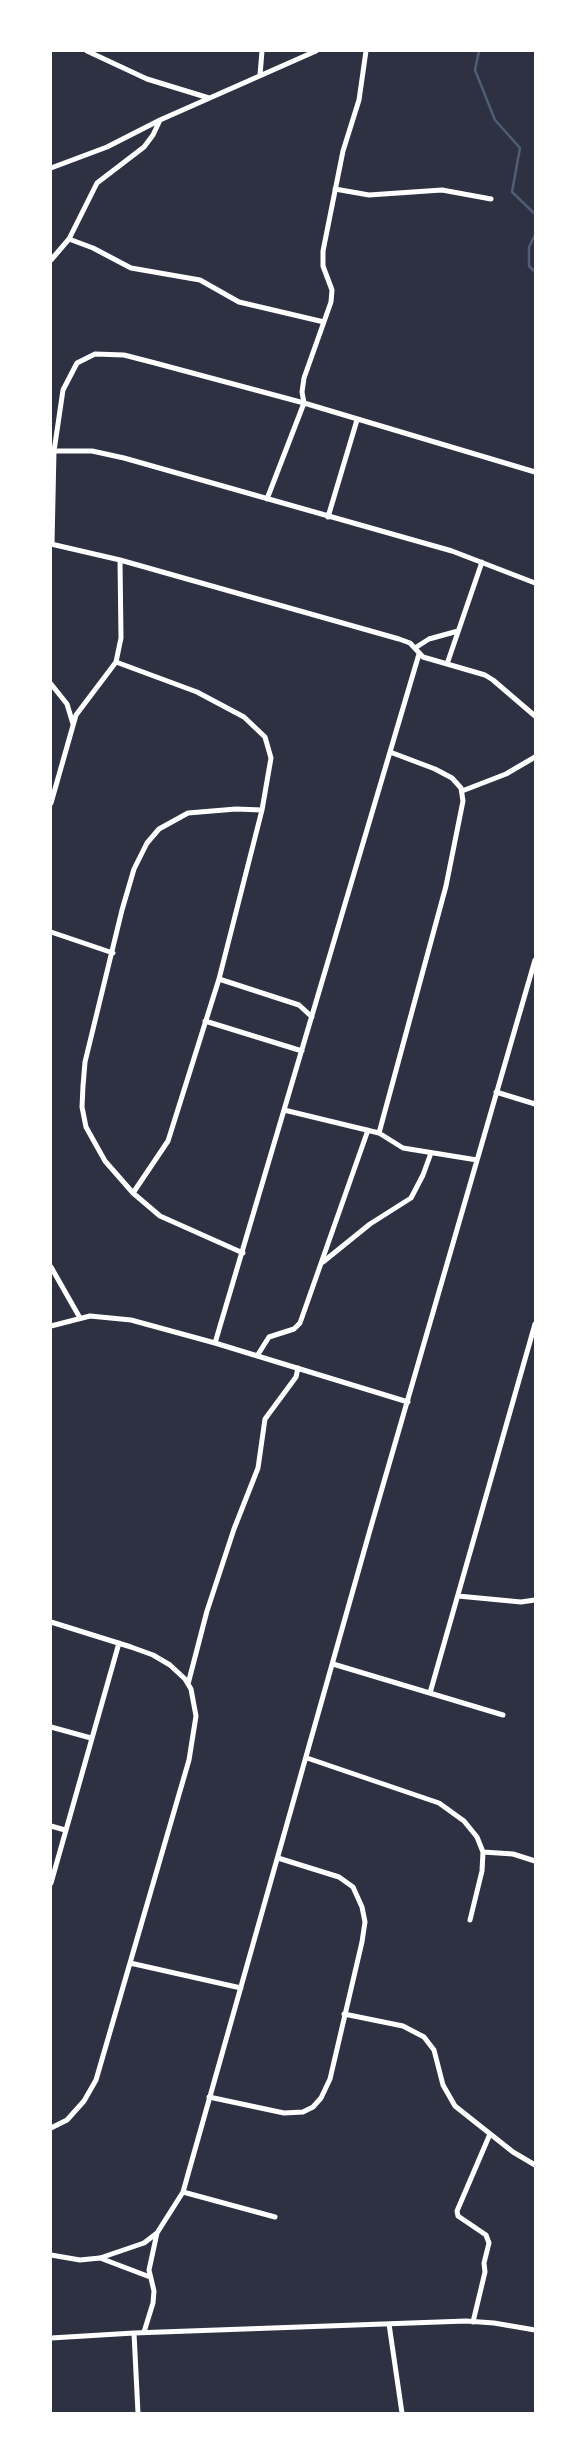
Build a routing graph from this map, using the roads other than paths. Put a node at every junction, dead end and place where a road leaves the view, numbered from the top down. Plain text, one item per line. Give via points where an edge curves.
1 (87, 51) edge
2 (262, 51) edge
3 (316, 51) edge
4 (366, 51) edge
5 (260, 75) junction
6 (209, 98) junction
7 (160, 120) junction
8 (51, 168) edge
9 (335, 189) junction
10 (491, 199) dead end
11 (69, 239) junction
12 (51, 260) edge
13 (324, 323) junction
14 (303, 404) junction
15 (357, 420) junction
16 (54, 451) junction
17 (535, 472) edge
18 (267, 499) junction
19 (328, 517) junction
20 (51, 544) edge
21 (120, 560) junction
22 (482, 562) junction
23 (535, 583) edge
24 (458, 631) junction
25 (417, 651) junction
26 (116, 662) junction
27 (447, 664) junction
28 (51, 684) edge
29 (535, 716) edge
30 (73, 724) junction
31 (390, 752) junction
32 (535, 757) edge
33 (461, 790) junction
34 (51, 803) edge
35 (262, 810) junction
36 (51, 932) edge
37 (113, 953) junction
38 (535, 960) edge
39 (219, 979) junction
40 (312, 1017) junction
41 (205, 1021) junction
42 (302, 1051) junction
43 (496, 1092) junction
44 (535, 1104) edge
45 (284, 1111) junction
46 (368, 1130) junction
47 (379, 1133) junction
48 (431, 1153) junction
49 (477, 1160) junction
50 (133, 1193) junction
51 (243, 1253) junction
52 (323, 1262) junction
53 (51, 1267) edge
54 (80, 1318) junction
55 (51, 1326) edge
56 (535, 1328) edge
57 (215, 1343) junction
58 (257, 1356) junction
59 (298, 1368) junction
60 (408, 1402) junction
61 (458, 1596) junction
62 (535, 1600) edge
63 (51, 1622) edge
64 (119, 1643) junction
65 (333, 1664) junction
66 (188, 1684) junction
67 (430, 1693) junction
68 (503, 1715) dead end
69 (51, 1727) edge
70 (91, 1738) junction
71 (307, 1758) junction
72 (51, 1826) edge
73 (65, 1830) junction
74 (483, 1852) junction
75 (278, 1858) junction
76 (535, 1861) edge
77 (51, 1883) edge
78 (471, 1920) dead end
79 (131, 1963) junction
80 (241, 1988) junction
81 (344, 2014) junction
82 (209, 2097) junction
83 (51, 2127) edge
84 (490, 2134) junction
85 (535, 2165) edge
86 (183, 2192) junction
87 (275, 2217) dead end
88 (156, 2233) junction
89 (51, 2255) edge
90 (100, 2258) junction
91 (150, 2277) junction
92 (473, 2322) junction
93 (389, 2324) junction
94 (535, 2330) edge
95 (144, 2332) junction
96 (134, 2333) junction
97 (51, 2339) edge
98 (138, 2413) edge
99 (402, 2413) edge

1 - 6 street via 147,79
2 - 5 street
3 - 5 street
4 - 9 street via 359,100
5 - 6 street
6 - 7 street
7 - 8 street
7 - 11 street via 144,147 97,183
9 - 10 street via 369,195 442,190
9 - 13 street via 323,251 332,290
11 - 12 street
11 - 13 street via 131,268 200,280 239,302
13 - 14 street via 304,378
14 - 15 street
14 - 16 street via 124,355 95,354 77,363 67,378
14 - 18 street
15 - 17 street
15 - 19 street
16 - 18 street via 107,454
16 - 20 street
18 - 19 street
19 - 22 street
20 - 21 street
21 - 25 street via 399,639
21 - 26 street via 121,638
22 - 23 street
22 - 24 street
24 - 25 street via 429,639
24 - 27 street
25 - 27 street
25 - 31 street
26 - 30 street
26 - 35 street via 220,702 261,731 271,758
27 - 29 street via 493,680
28 - 30 street via 67,704
30 - 34 street
31 - 33 street via 444,773
31 - 40 street
32 - 33 street via 506,774
33 - 47 street via 463,801 446,886
35 - 37 street via 188,813 152,836 134,869
35 - 39 street
36 - 37 street
37 - 50 street via 85,1062 82,1107 86,1128 105,1161
38 - 43 street
39 - 40 street via 299,1005
39 - 41 street
40 - 42 street
41 - 42 street
41 - 50 street via 167,1141
42 - 45 street
43 - 44 street
43 - 49 street
45 - 46 street
45 - 51 street
46 - 47 street
46 - 52 street
47 - 48 street via 403,1147
48 - 49 street
48 - 52 street via 411,1198
49 - 60 street
50 - 51 street via 160,1216
51 - 57 street
52 - 58 street via 298,1326 269,1337
53 - 54 street
54 - 55 street
54 - 57 street via 131,1320
56 - 61 street
57 - 58 street
58 - 59 street
59 - 60 street
59 - 66 street via 265,1419 258,1468 207,1611
60 - 65 street
61 - 62 street
61 - 67 street
63 - 64 street
64 - 66 street via 170,1665
64 - 70 street
65 - 67 street
65 - 71 street
66 - 79 street via 195,1708 192,1745
67 - 68 street
69 - 70 street
70 - 73 street
71 - 74 street via 439,1804 464,1821
71 - 75 street
72 - 73 street
73 - 77 street
74 - 76 street
74 - 78 street
75 - 80 street
75 - 81 street via 340,1877 354,1887 365,1922
79 - 80 street
79 - 83 street via 96,2080 67,2120
80 - 82 street
81 - 82 street via 330,2079 313,2107 284,2113
81 - 84 street via 403,2026 424,2038 434,2050 448,2096
82 - 86 street
84 - 85 street
84 - 92 street via 457,2211 486,2235 489,2243
86 - 87 street
86 - 88 street
88 - 90 street via 144,2243
88 - 91 street
89 - 90 street
90 - 91 street
91 - 95 street via 153,2303
92 - 93 street
92 - 94 street
93 - 95 street
93 - 99 street
95 - 96 street
96 - 97 street
96 - 98 street

